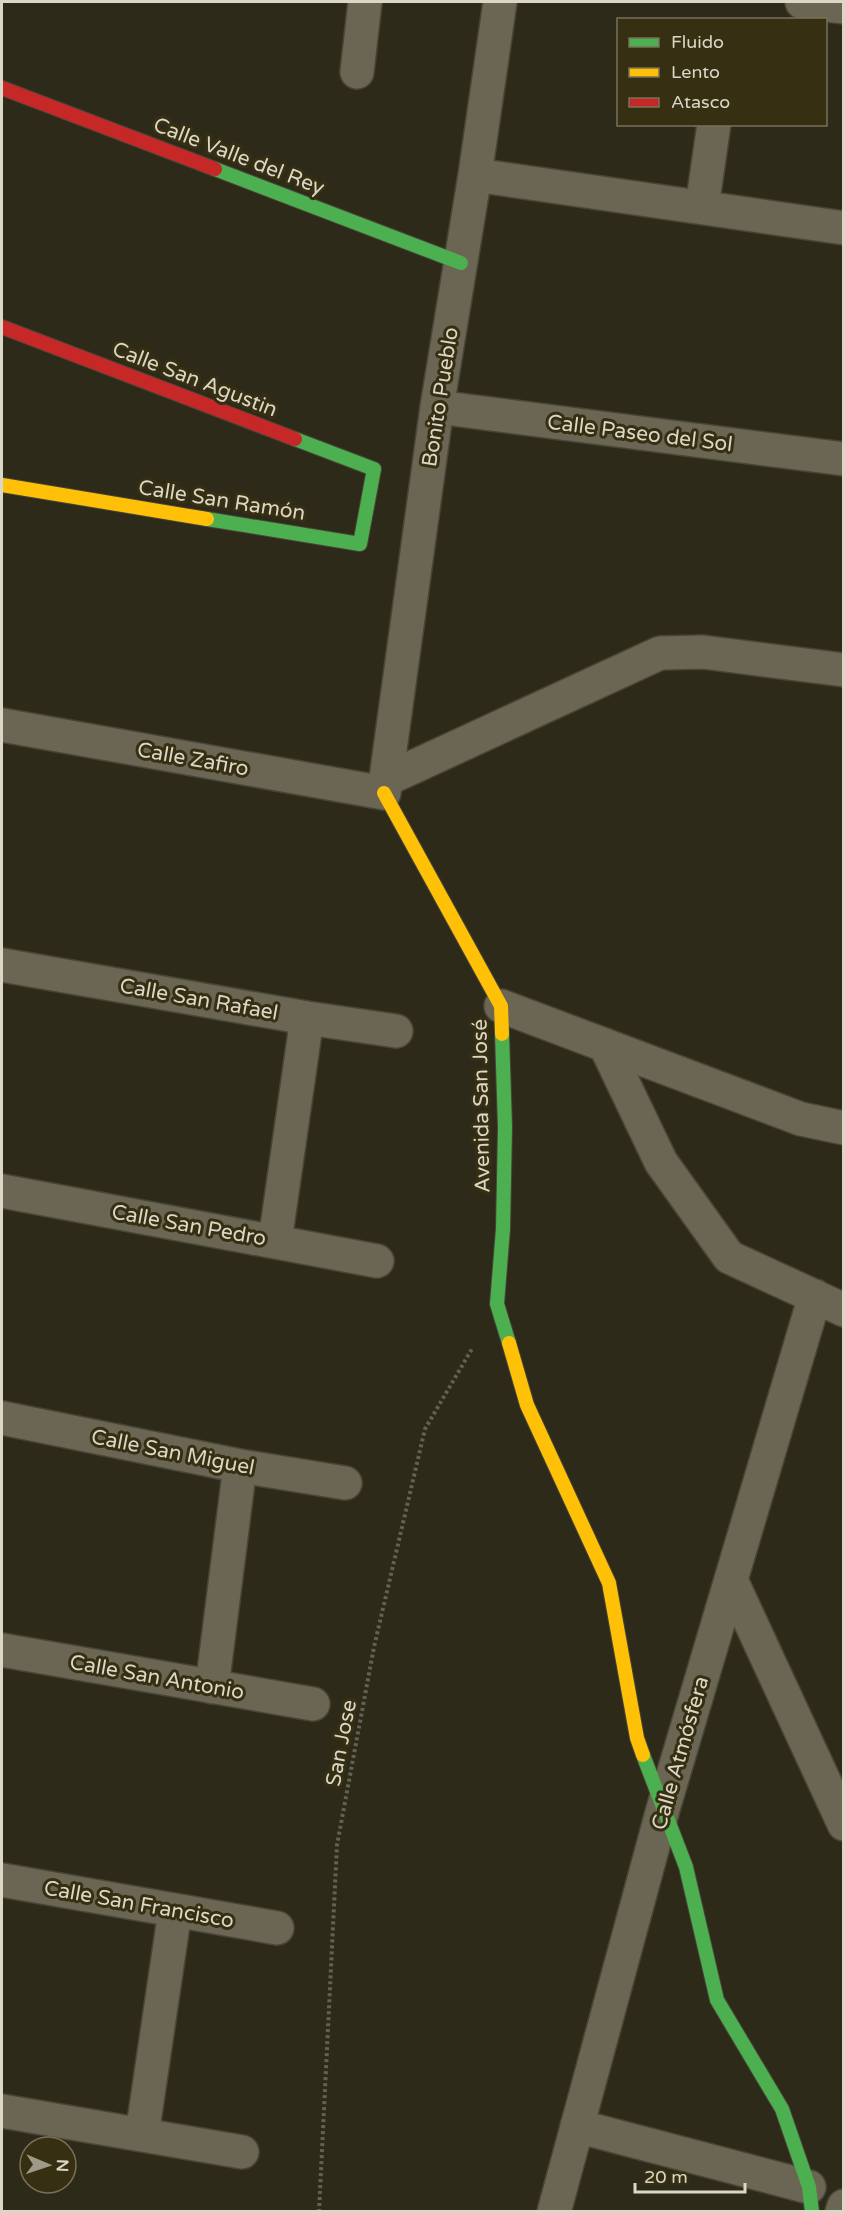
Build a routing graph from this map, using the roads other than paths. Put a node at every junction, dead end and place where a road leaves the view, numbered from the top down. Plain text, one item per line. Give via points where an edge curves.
1 (365, 2) edge
2 (500, 2) edge
3 (802, 2) edge
4 (843, 7) edge
5 (357, 72) dead end
6 (2, 88) edge
7 (714, 126) edge
8 (475, 175) junction
9 (702, 207) junction
10 (843, 228) edge
11 (461, 263) junction
12 (2, 327) edge
13 (437, 407) junction
14 (843, 459) edge
15 (374, 469) joint
16 (2, 485) edge
17 (843, 670) edge
18 (2, 724) edge
19 (385, 786) junction
20 (2, 965) edge
21 (501, 1006) junction
22 (307, 1018) junction
23 (396, 1031) dead end
24 (605, 1045) junction
25 (843, 1128) edge
26 (2, 1191) edge
27 (275, 1241) junction
28 (377, 1261) dead end
29 (829, 1303) edge
30 (2, 1418) edge
31 (240, 1466) junction
32 (345, 1484) dead end
33 (731, 1580) junction
34 (2, 1650) edge
35 (212, 1687) junction
36 (312, 1704) dead end
37 (663, 1809) junction
38 (843, 1824) edge
39 (2, 1880) edge
40 (175, 1911) junction
41 (277, 1928) dead end
42 (2, 2111) edge
43 (577, 2126) junction
44 (142, 2135) junction
45 (242, 2152) dead end
46 (811, 2199) edge
47 (843, 2205) edge
48 (554, 2211) edge
49 (842, 2211) edge

1 - 5 street
2 - 8 street, Bonito Pueblo
3 - 4 street
6 - 11 street, Calle Valle del Rey
7 - 9 street
8 - 9 street
8 - 11 street, Bonito Pueblo
9 - 10 street
11 - 13 street, Bonito Pueblo
12 - 15 street, Calle San Agustin
13 - 14 street, Calle Paseo del Sol
13 - 19 street, Bonito Pueblo
15 - 16 street, Calle San Ramón via 360,544
17 - 19 street via 703,652 660,653
18 - 19 street, Calle Zafiro
19 - 21 street, Avenida San José
20 - 22 street, Calle San Rafael
21 - 24 street
21 - 37 street, Avenida San José via 505,1127 497,1304 527,1405 609,1583 637,1738
22 - 23 street, Calle San Rafael
22 - 27 street
24 - 25 street via 801,1119
24 - 29 street via 661,1162 729,1257
26 - 27 street, Calle San Pedro
27 - 28 street, Calle San Pedro
29 - 33 street, Calle Atmósfera
30 - 31 street, Calle San Miguel
31 - 32 street, Calle San Miguel
31 - 35 street
33 - 37 street, Calle Atmósfera
33 - 38 street
34 - 35 street, Calle San Antonio
35 - 36 street, Calle San Antonio
37 - 43 street, Calle Atmósfera
37 - 46 street via 686,1868 717,2000 782,2109
39 - 40 street, Calle San Francisco
40 - 41 street, Calle San Francisco
40 - 44 street
42 - 44 street
43 - 46 street
43 - 48 street, Calle Atmósfera
44 - 45 street
47 - 49 street

